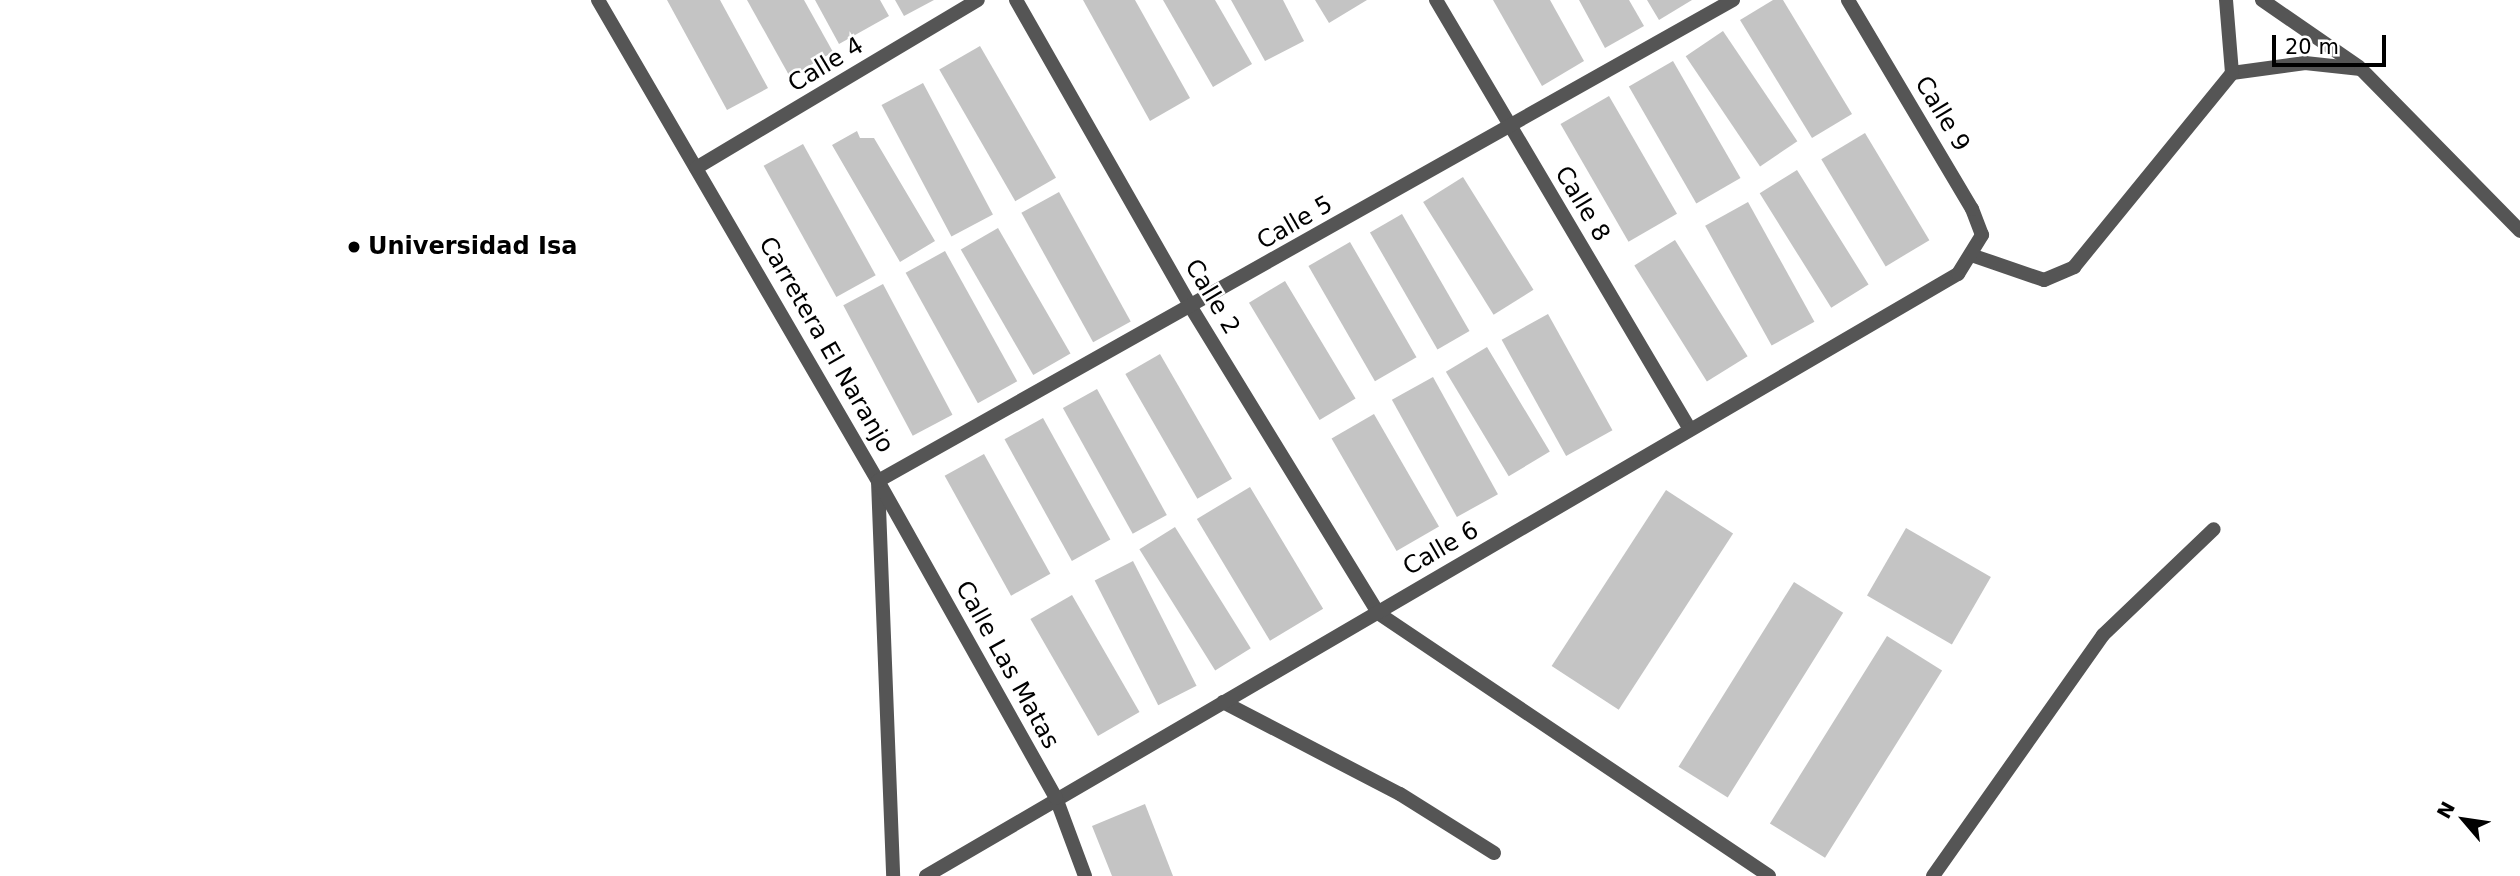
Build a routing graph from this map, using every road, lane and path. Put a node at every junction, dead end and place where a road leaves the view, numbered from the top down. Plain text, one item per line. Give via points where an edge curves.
1 (598, 0) edge
2 (978, 0) edge
3 (1016, 0) edge
4 (1436, 0) edge
5 (1733, 0) edge
6 (1848, 0) edge
7 (2226, 0) edge
8 (2262, 0) edge
9 (2361, 69) junction
10 (2232, 73) junction
11 (1510, 125) junction
12 (696, 169) junction
13 (2520, 231) edge
14 (1974, 256) junction
15 (1192, 309) junction
16 (1690, 430) junction
17 (878, 481) junction
18 (2214, 528) dead end
19 (1378, 612) junction
20 (1223, 702) junction
21 (1056, 798) junction
22 (1494, 853) dead end
23 (893, 876) edge
24 (926, 876) edge
25 (1085, 876) edge
26 (1769, 876) edge
27 (1933, 876) edge

1 - 12 street, Carretera El Naranjo
2 - 12 street, Calle 4
3 - 15 street, Calle 2
4 - 11 street, Calle 8
5 - 11 street, Calle 5
6 - 14 street, Calle 9 via 1972,209 1982,235
7 - 10 street
8 - 9 street
9 - 10 street via 2305,63
9 - 13 street
10 - 14 street via 2074,267 2044,280
11 - 15 street, Calle 5
11 - 16 street, Calle 8
12 - 17 street, Carretera El Naranjo
14 - 16 street, Calle 6 via 1958,274
15 - 17 street, Calle 5
15 - 19 street, Calle 2
16 - 19 street, Calle 6
17 - 21 street, Calle Las Matas
17 - 23 street, Carretera El Naranjo
18 - 27 street via 2103,635
19 - 20 street, Calle 6
19 - 26 street
20 - 21 street, Calle 6
20 - 22 street via 1400,794
21 - 24 street, Calle 6
21 - 25 street, Calle Las Matas

